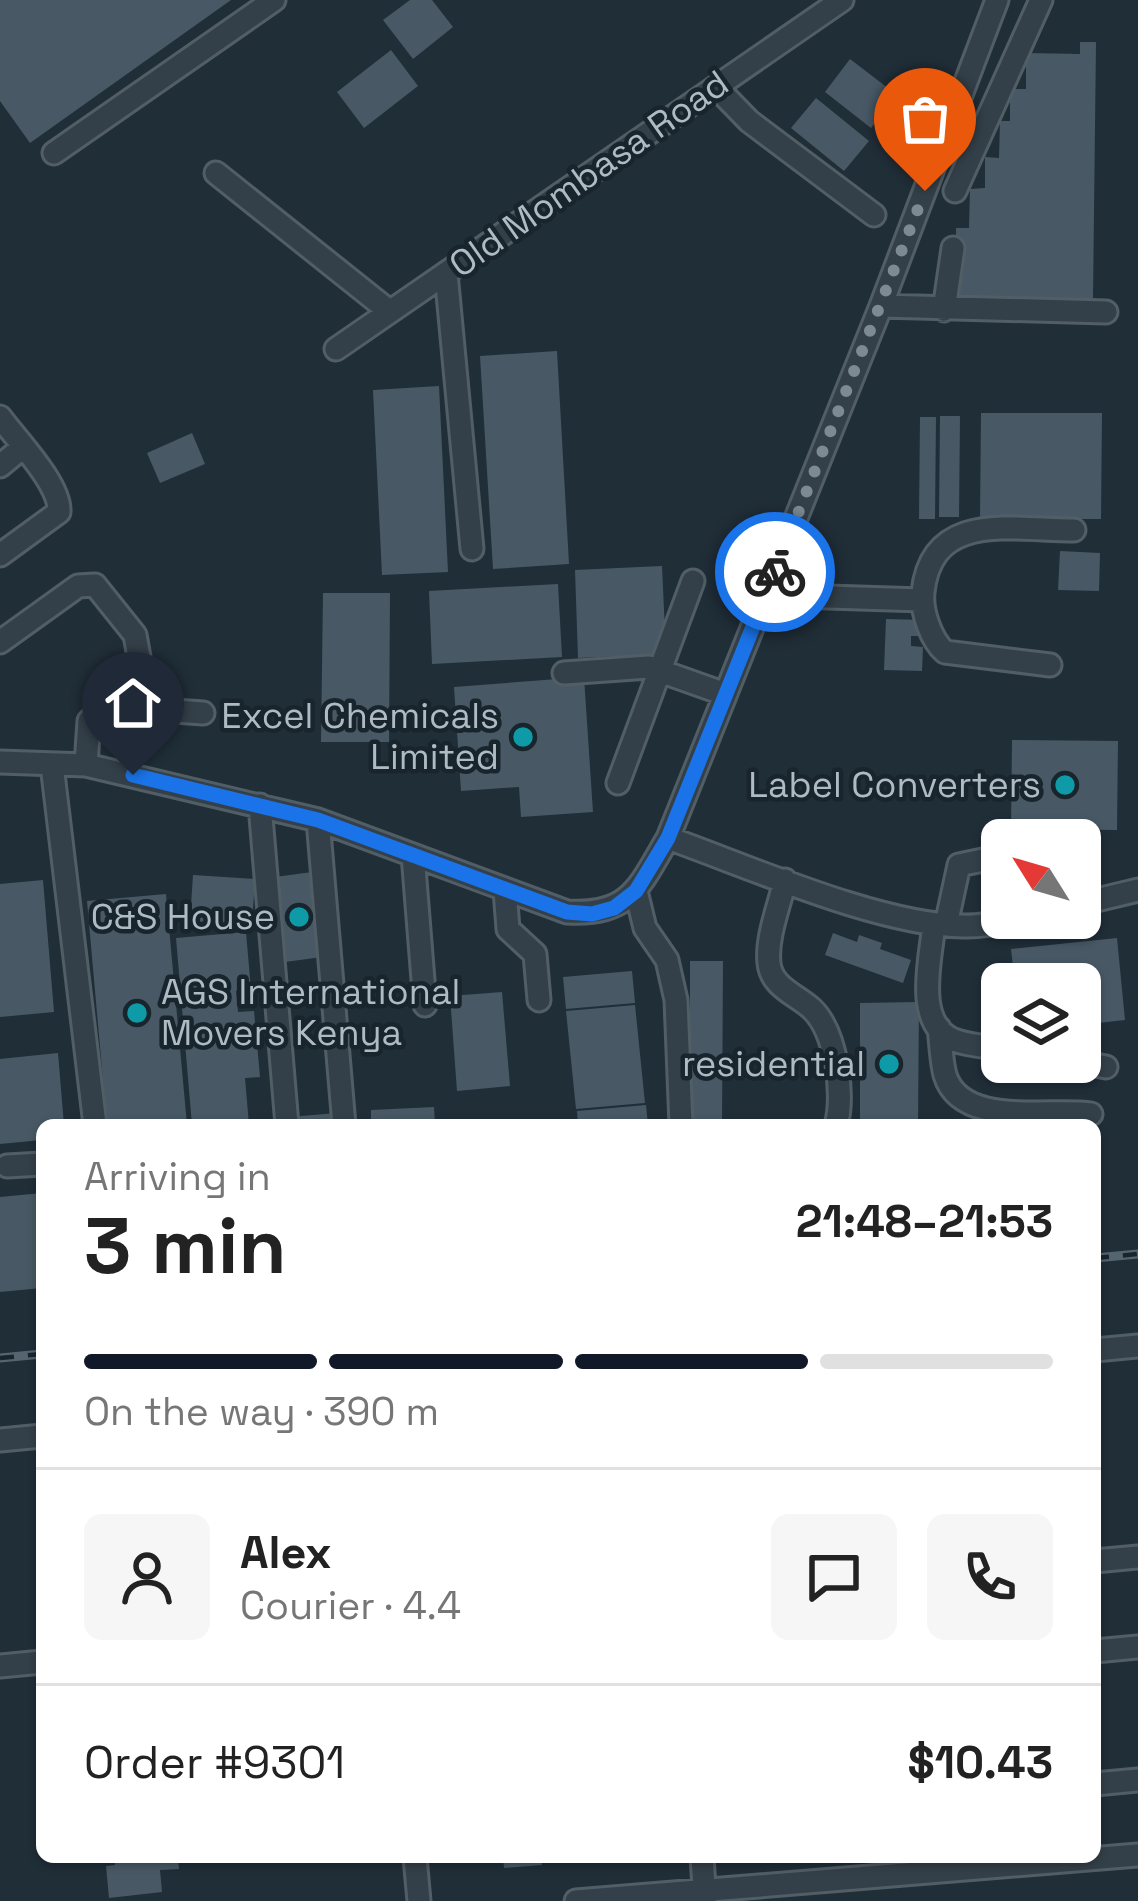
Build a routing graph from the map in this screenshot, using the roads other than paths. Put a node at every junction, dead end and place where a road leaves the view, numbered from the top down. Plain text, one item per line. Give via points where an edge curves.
1 (274, 0) edge
2 (842, 0) edge
3 (997, 0) edge
4 (1041, 0) edge
5 (716, 87) junction
6 (954, 115) junction
7 (988, 124) junction
8 (55, 153) dead end
9 (216, 173) dead end
10 (955, 191) dead end
11 (874, 215) dead end
12 (953, 248) dead end
13 (446, 273) junction
14 (881, 306) junction
15 (944, 310) junction
16 (388, 311) junction
17 (1106, 312) dead end
18 (336, 349) dead end
19 (0, 417) edge
20 (23, 447) junction
21 (0, 466) edge
22 (1074, 530) dead end
23 (472, 548) dead end
24 (0, 555) edge
25 (693, 581) dead end
26 (766, 595) junction
27 (922, 600) junction
28 (0, 643) edge
29 (1050, 664) dead end
30 (660, 669) junction
31 (564, 673) dead end
32 (725, 694) junction
33 (132, 706) junction
34 (202, 713) dead end
35 (0, 762) edge
36 (52, 764) junction
37 (86, 765) junction
38 (618, 783) dead end
39 (260, 806) junction
40 (318, 820) junction
41 (668, 838) junction
42 (413, 855) junction
43 (981, 861) edge
44 (785, 880) junction
45 (506, 890) junction
46 (1138, 890) edge
47 (636, 891) junction
48 (1101, 899) edge
49 (940, 925) junction
50 (981, 925) edge
51 (538, 1000) dead end
52 (425, 1005) dead end
53 (939, 1028) junction
54 (981, 1045) edge
55 (1101, 1065) edge
56 (1106, 1066) dead end
57 (1090, 1114) dead end
58 (94, 1119) edge
59 (286, 1119) edge
60 (343, 1119) edge
61 (681, 1119) edge
62 (837, 1119) edge
63 (36, 1164) edge
64 (7, 1166) dead end
65 (1138, 1346) edge
66 (1101, 1349) edge
67 (36, 1437) edge
68 (0, 1441) edge
69 (1138, 1557) edge
70 (1101, 1560) edge
71 (1138, 1646) edge
72 (1101, 1650) edge
73 (36, 1663) edge
74 (0, 1666) edge
75 (1138, 1780) edge
76 (1101, 1783) edge
77 (1138, 1855) edge
78 (1101, 1858) edge
79 (416, 1863) edge
80 (702, 1863) edge
81 (1053, 1863) edge
82 (704, 1896) edge
83 (419, 1901) edge
84 (576, 1901) edge

1 - 8 lane
2 - 5 lane, Old Mombasa Road
3 - 6 lane
4 - 7 lane
5 - 11 lane
5 - 13 lane, Old Mombasa Road
6 - 7 lane
6 - 14 lane
7 - 10 lane
9 - 16 lane
12 - 15 lane
13 - 16 lane, Old Mombasa Road
13 - 23 lane
14 - 15 lane
14 - 26 lane
15 - 17 lane
16 - 18 lane, Old Mombasa Road
19 - 20 lane
20 - 21 lane
20 - 24 lane via 58,496 59,512
22 - 27 lane via 967,530 928,564
25 - 30 lane
26 - 27 lane
26 - 32 lane
27 - 29 lane via 945,652
28 - 33 lane via 78,586 95,585 135,635 141,668
30 - 31 lane
30 - 32 lane
30 - 38 lane
32 - 41 lane
33 - 34 lane
33 - 37 lane via 92,714
35 - 36 lane
36 - 37 lane
36 - 58 lane
37 - 39 lane
39 - 40 lane
39 - 59 lane
40 - 42 lane
40 - 60 lane
41 - 44 lane
41 - 47 lane
42 - 45 lane
42 - 52 lane
43 - 49 lane via 959,866
44 - 49 lane
44 - 62 lane via 769,964 829,1038
45 - 47 lane via 592,914
45 - 51 lane via 508,929 536,954
46 - 48 lane
47 - 61 lane via 676,1000
49 - 50 lane
49 - 53 lane via 928,989
53 - 54 lane
53 - 57 lane via 945,1075 973,1105
55 - 56 lane
63 - 64 lane
65 - 66 lane
67 - 68 lane
69 - 70 lane
71 - 72 lane
73 - 74 lane
75 - 76 lane
77 - 78 lane
79 - 83 lane
80 - 82 lane
81 - 82 lane
82 - 84 lane

